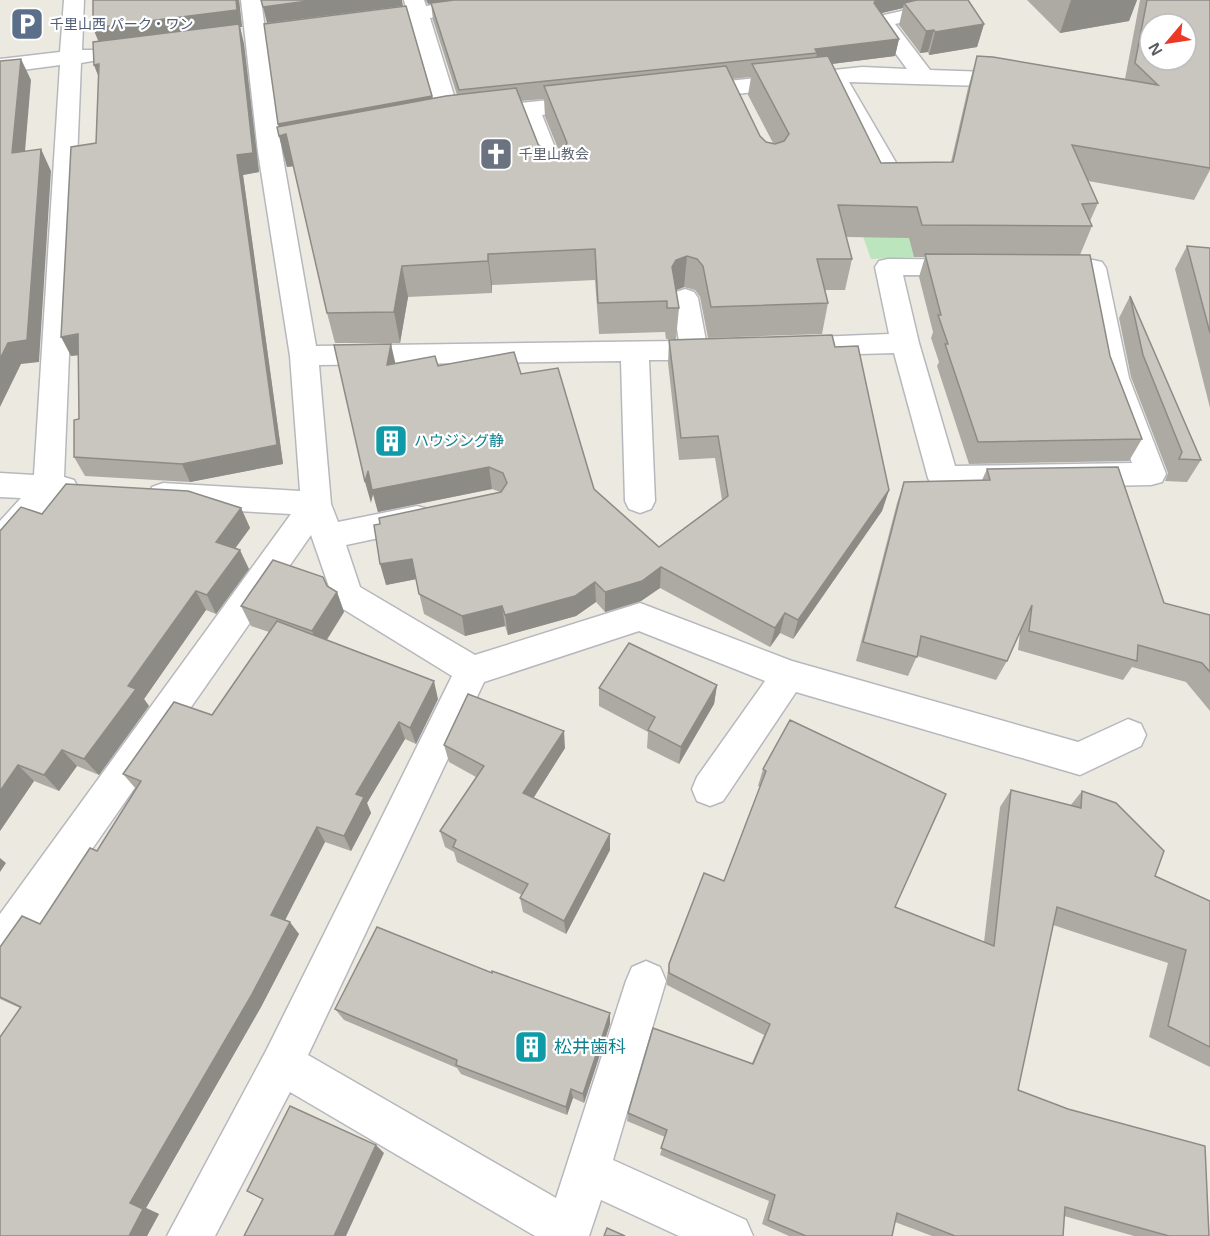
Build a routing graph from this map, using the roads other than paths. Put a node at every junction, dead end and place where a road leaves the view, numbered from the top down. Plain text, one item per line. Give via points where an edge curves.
1 (74, 0) edge
2 (250, 0) edge
3 (521, 0) edge
4 (934, 0) edge
5 (416, 7) edge
6 (348, 22) edge
7 (105, 53) edge
8 (70, 58) junction
9 (0, 66) edge
10 (835, 77) junction
11 (924, 77) junction
12 (1036, 80) edge
13 (671, 94) edge
14 (612, 100) edge
15 (528, 109) junction
16 (450, 118) junction
17 (428, 122) edge
18 (886, 166) edge
19 (554, 175) edge
20 (685, 298) dead end
21 (905, 343) junction
22 (694, 350) junction
23 (635, 352) junction
24 (304, 356) junction
25 (0, 485) edge
26 (48, 487) junction
27 (94, 490) edge
28 (141, 493) edge
29 (640, 501) dead end
30 (316, 504) junction
31 (445, 512) edge
32 (328, 536) junction
33 (0, 542) edge
34 (472, 671) junction
35 (788, 675) junction
36 (1128, 735) dead end
37 (710, 789) dead end
38 (0, 946) edge
39 (646, 981) dead end
40 (282, 1064) junction
41 (588, 1171) junction
42 (567, 1233) edge
43 (190, 1236) edge
44 (730, 1236) edge

1 - 8 street
2 - 24 street via 281,150
3 - 5 street
4 - 11 street via 948,7 882,21
5 - 6 street
5 - 16 street
7 - 8 street
8 - 9 street
8 - 26 street
10 - 11 street
10 - 13 street via 736,97
10 - 18 street
11 - 12 street
14 - 15 street
15 - 16 street
15 - 19 street
16 - 17 street
20 - 22 street
21 - 21 street via 943,478 1151,474 1115,378 1093,268 888,267
21 - 22 street
22 - 23 street
23 - 24 street
23 - 29 street
24 - 30 street
25 - 26 street
26 - 27 street
26 - 33 street
28 - 30 street
30 - 32 street
30 - 38 street
31 - 32 street
32 - 34 street via 347,595
34 - 35 street via 640,617
34 - 40 street
35 - 36 street via 1080,759
35 - 37 street
39 - 41 street
40 - 42 street
40 - 43 street
41 - 42 street
41 - 44 street

